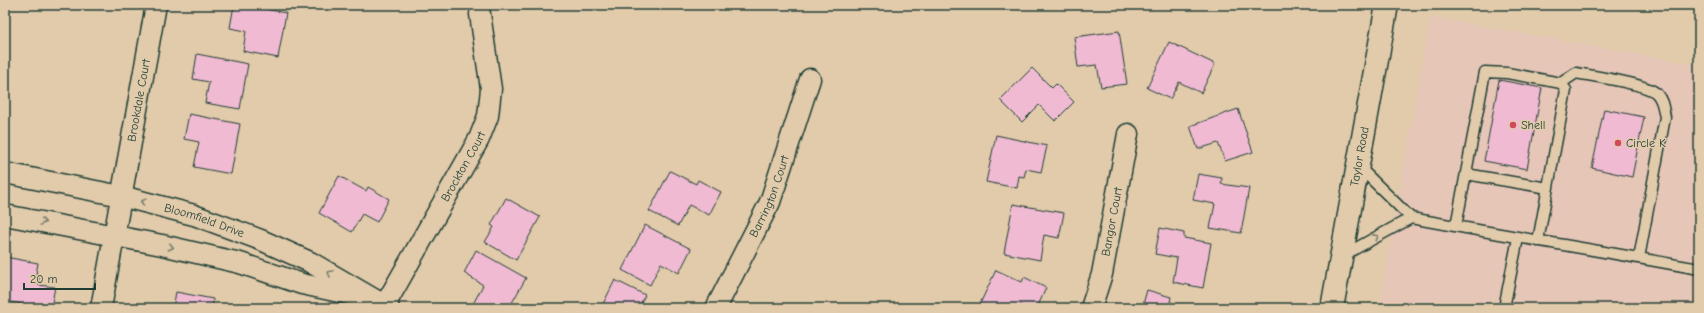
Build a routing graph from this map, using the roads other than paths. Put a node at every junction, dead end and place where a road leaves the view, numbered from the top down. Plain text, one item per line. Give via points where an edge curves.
1 (156, 5) edge
2 (1387, 5) edge
3 (480, 14) dead end
4 (810, 79) dead end
5 (1560, 83) junction
6 (1128, 134) dead end
7 (1358, 166) junction
8 (5, 173) edge
9 (1466, 174) junction
10 (1548, 188) junction
11 (121, 196) junction
12 (5, 215) edge
13 (1411, 218) junction
14 (1456, 226) junction
15 (114, 236) junction
16 (1518, 238) junction
17 (1538, 241) junction
18 (1342, 256) junction
19 (1639, 258) junction
20 (1699, 269) edge
21 (383, 304) edge
22 (723, 306) edge
23 (101, 308) edge
24 (1091, 308) edge
25 (1332, 308) edge
26 (1504, 308) edge

1 - 11 street, Brookdale Court
2 - 7 street, Taylor Road
3 - 21 street, Brockton Court via 490,89 488,116 479,139
4 - 22 street, Barrington Court via 770,202
5 - 9 lane via 1506,73 1485,72
5 - 10 lane via 1566,90
5 - 19 lane via 1576,73 1646,87 1656,93 1663,103 1664,117
6 - 24 street, Bangor Court via 1102,274
7 - 13 lane
7 - 18 street, Taylor Road
8 - 11 street, Bloomfield Drive
9 - 10 lane
9 - 14 lane
10 - 17 lane
11 - 15 street, Brookdale Court
21 -> 11 street, Bloomfield Drive via 310,262 261,240 194,215
12 -> 15 street
13 - 14 lane
18 -> 13 lane
14 - 16 lane
15 -> 21 street via 240,263 302,284
15 - 23 street, Brookdale Court
16 - 17 lane
16 - 26 lane
17 - 19 lane
18 - 25 street, Taylor Road
19 - 20 lane

